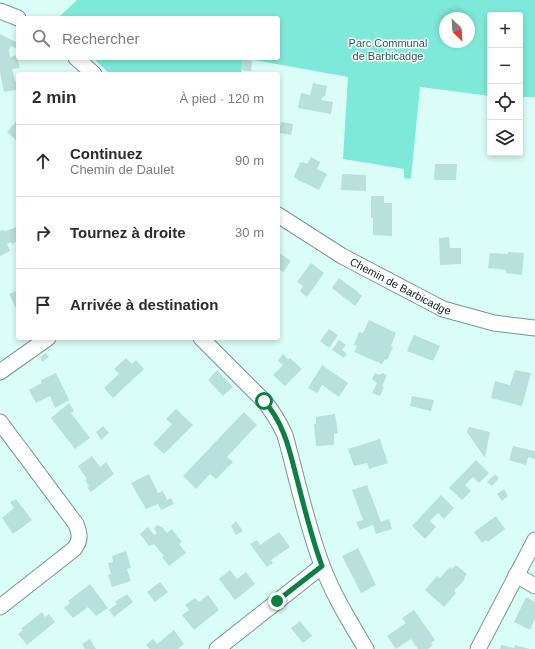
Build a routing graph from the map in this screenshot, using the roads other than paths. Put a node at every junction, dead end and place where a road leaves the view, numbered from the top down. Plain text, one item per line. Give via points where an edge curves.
1 (0, 11) edge
2 (16, 17) edge
3 (78, 60) edge
4 (92, 72) edge
5 (280, 217) edge
6 (535, 328) edge
7 (45, 340) edge
8 (203, 340) edge
9 (0, 372) edge
10 (0, 422) edge
11 (535, 540) edge
12 (322, 566) junction
13 (516, 575) junction
14 (535, 586) edge
15 (0, 607) edge
16 (217, 649) edge
17 (366, 649) edge
18 (478, 649) edge

1 - 2 street
3 - 4 street
5 - 6 street, Chemin de Barbicadge via 342,256 444,309 494,323
7 - 9 street
8 - 12 street via 264,401 279,422 285,435
10 - 15 street via 76,524 80,538 74,549
11 - 13 street
12 - 16 street
12 - 17 street via 342,608
13 - 14 street
13 - 18 street

